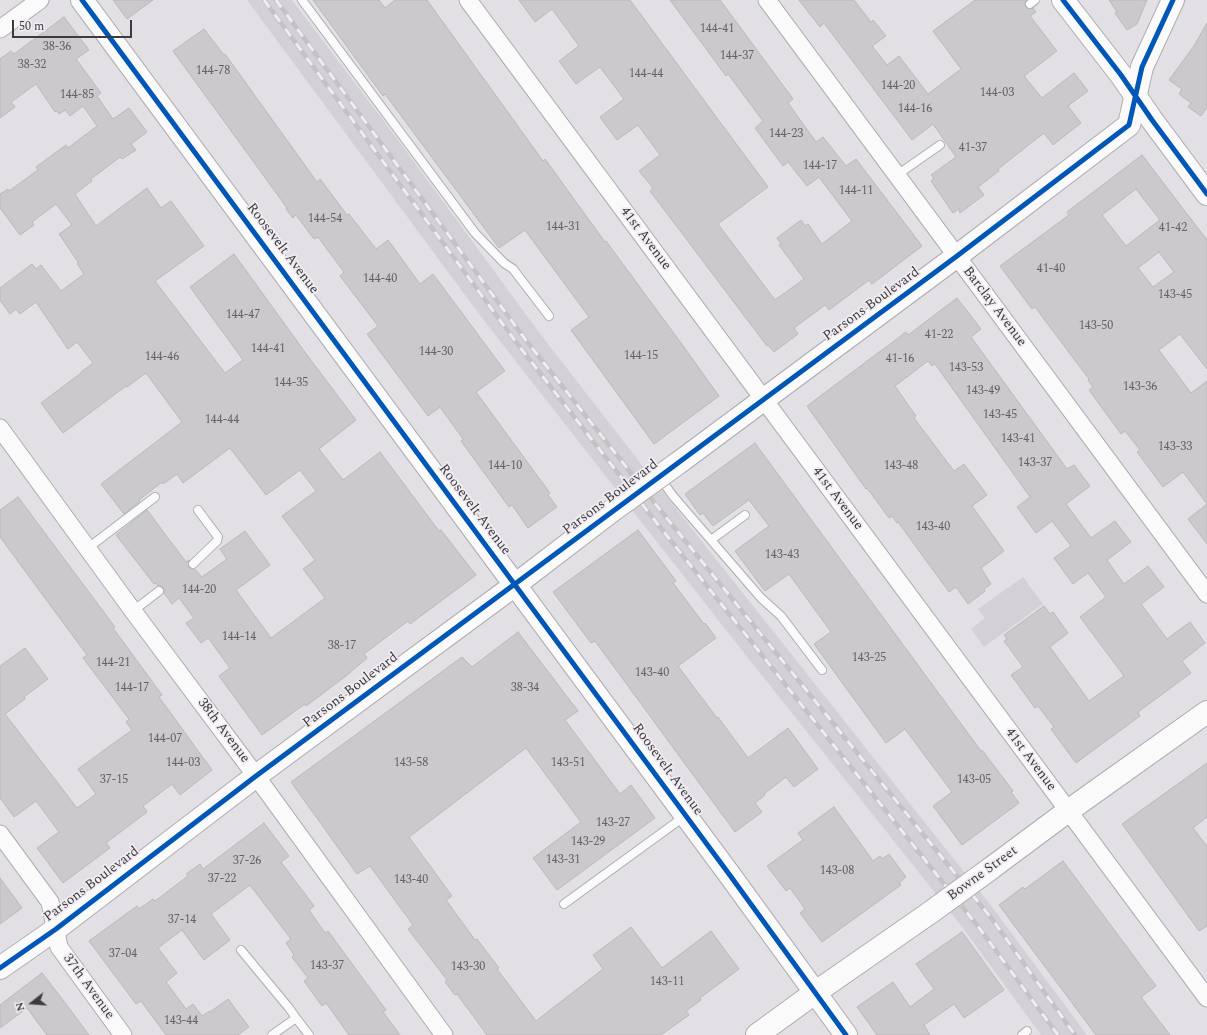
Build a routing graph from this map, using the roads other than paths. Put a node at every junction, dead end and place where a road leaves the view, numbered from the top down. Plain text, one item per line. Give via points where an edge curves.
1 (40, 0) edge
2 (82, 0) edge
3 (302, 0) edge
4 (468, 0) edge
5 (767, 0) edge
6 (1064, 0) edge
7 (1173, 0) edge
8 (0, 29) edge
9 (1136, 97) junction
10 (940, 145) dead end
11 (897, 175) junction
12 (1207, 194) edge
13 (957, 256) junction
14 (549, 316) dead end
15 (764, 399) junction
16 (0, 428) edge
17 (659, 477) junction
18 (155, 496) dead end
19 (198, 510) dead end
20 (746, 515) dead end
21 (711, 540) junction
22 (88, 548) junction
23 (193, 564) dead end
24 (515, 585) junction
25 (159, 591) dead end
26 (1207, 594) edge
27 (133, 611) junction
28 (822, 670) dead end
29 (1207, 712) edge
30 (256, 776) junction
31 (1068, 811) junction
32 (685, 816) junction
33 (0, 834) edge
34 (564, 904) dead end
35 (56, 928) junction
36 (241, 950) dead end
37 (0, 968) edge
38 (816, 992) junction
39 (1207, 998) edge
40 (296, 1018) junction
41 (123, 1035) edge
42 (272, 1035) edge
43 (309, 1035) edge
44 (444, 1035) edge
45 (757, 1035) edge
46 (846, 1035) edge

1 - 8 street
2 - 24 street, Roosevelt Avenue
3 - 14 lane via 475,234 513,269
4 - 15 street, 41st Avenue
5 - 11 street, Barclay Avenue
6 - 9 street
7 - 9 street, Parsons Boulevard via 1142,67
9 - 12 street
9 - 13 street, Parsons Boulevard via 1129,125
10 - 11 lane
11 - 13 street, Barclay Avenue
13 - 15 street, Parsons Boulevard
13 - 26 street, Barclay Avenue
15 - 17 street, Parsons Boulevard, bridge
15 - 31 street, 41st Avenue
16 - 22 street, 38th Avenue
17 - 21 lane
17 - 24 street, Parsons Boulevard, bridge
18 - 22 lane
19 - 23 lane via 218,537
20 - 21 lane
21 - 28 lane via 761,598 781,616
22 - 27 street, 38th Avenue
24 - 30 street, Parsons Boulevard
24 - 32 street, Roosevelt Avenue
25 - 27 lane
27 - 30 street, 38th Avenue
29 - 31 street, Bowne Street
30 - 35 street, Parsons Boulevard
30 - 44 street, 38th Avenue
31 - 38 street, Bowne Street, bridge via 931,912
31 - 39 street, 41st Avenue
32 - 34 lane
32 - 38 street, Roosevelt Avenue
33 - 35 street, 37th Avenue via 50,902
35 - 37 street, Parsons Boulevard
35 - 41 street, 37th Avenue via 59,947
36 - 40 lane
38 - 45 street, Bowne Street
38 - 46 street, Roosevelt Avenue
40 - 42 lane
40 - 43 lane

